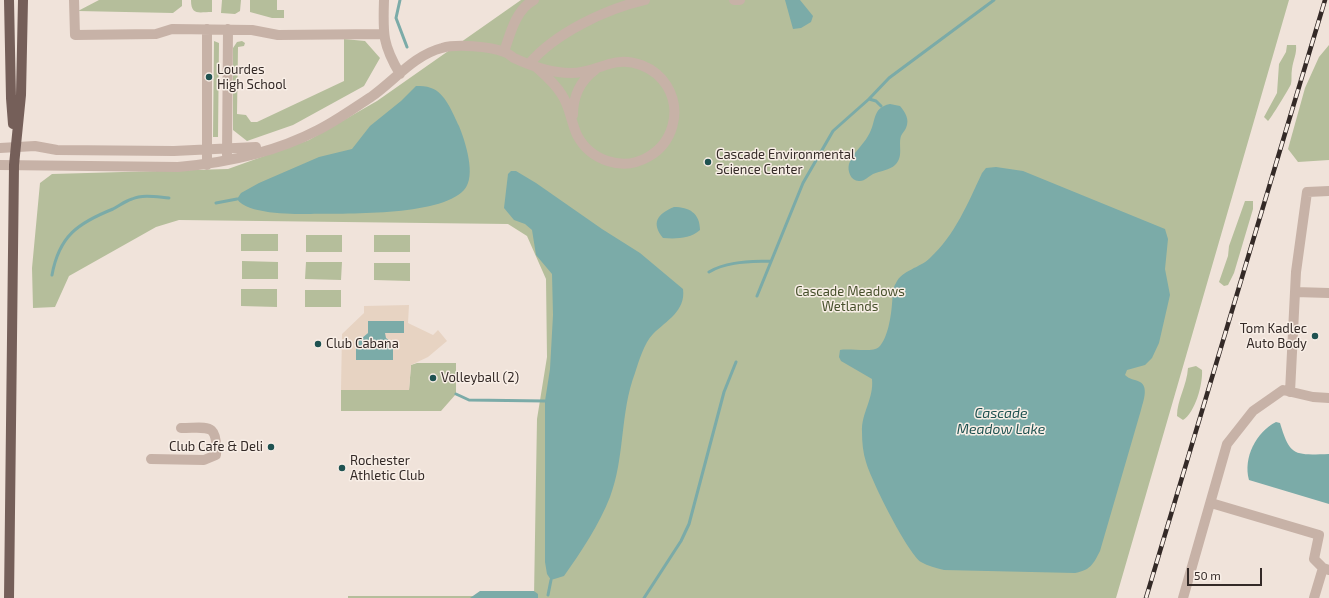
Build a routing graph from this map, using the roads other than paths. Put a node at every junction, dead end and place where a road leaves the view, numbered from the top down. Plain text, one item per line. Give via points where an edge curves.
1 (9, 0) edge
2 (24, 0) edge
3 (74, 0) edge
4 (384, 0) edge
5 (534, 0) edge
6 (645, 0) edge
7 (734, 0) edge
8 (740, 0) edge
9 (207, 29) junction
10 (228, 29) junction
11 (383, 34) junction
12 (504, 52) junction
13 (532, 65) junction
14 (598, 68) junction
15 (400, 74) junction
16 (573, 118) junction
17 (286, 143) junction
18 (0, 148) edge
19 (15, 148) junction
20 (206, 149) junction
21 (227, 149) junction
22 (226, 161) junction
23 (0, 165) edge
24 (14, 165) junction
25 (207, 165) junction
26 (1329, 191) edge
27 (1295, 292) junction
28 (1329, 293) edge
29 (1290, 392) junction
30 (1329, 398) edge
31 (181, 428) dead end
32 (151, 459) dead end
33 (1211, 503) junction
34 (1326, 569) edge
35 (9, 598) edge
36 (1183, 598) edge
37 (1314, 598) edge

1 - 19 main road
2 - 19 main road via 21,95
3 - 9 street via 75,35 156,34 172,29
4 - 11 street
5 - 12 street via 526,4 516,20
6 - 13 street via 603,14 558,38 536,55
7 - 8 street
9 - 10 street
9 - 20 street
10 - 11 street via 278,35
10 - 21 street
11 - 15 street via 386,47
12 - 13 street
12 - 15 street via 480,47 442,48 420,57
13 - 14 street via 569,73
13 - 16 street via 548,77 563,95
14 - 16 street via 579,88 573,107
14 - 16 street via 615,62 633,62 648,68 660,77 670,92 674,109 669,136 659,149 645,159 628,164 611,162 596,156 582,143
15 - 17 street via 330,123
17 - 21 street via 247,149
17 - 22 street
18 - 19 street
19 - 20 street via 35,146 57,150
19 - 24 main road
20 - 21 street
20 - 25 street
21 - 22 street
22 - 25 street
23 - 24 street
24 - 25 street
24 - 35 main road
26 - 27 street via 1307,192
27 - 28 street
27 - 29 street via 1296,365
29 - 30 street via 1313,398
29 - 33 street via 1283,390 1253,411 1228,444
31 - 32 street via 208,428 214,432 216,455 204,460
33 - 34 street via 1319,535 1314,559
33 - 36 street
34 - 37 street

